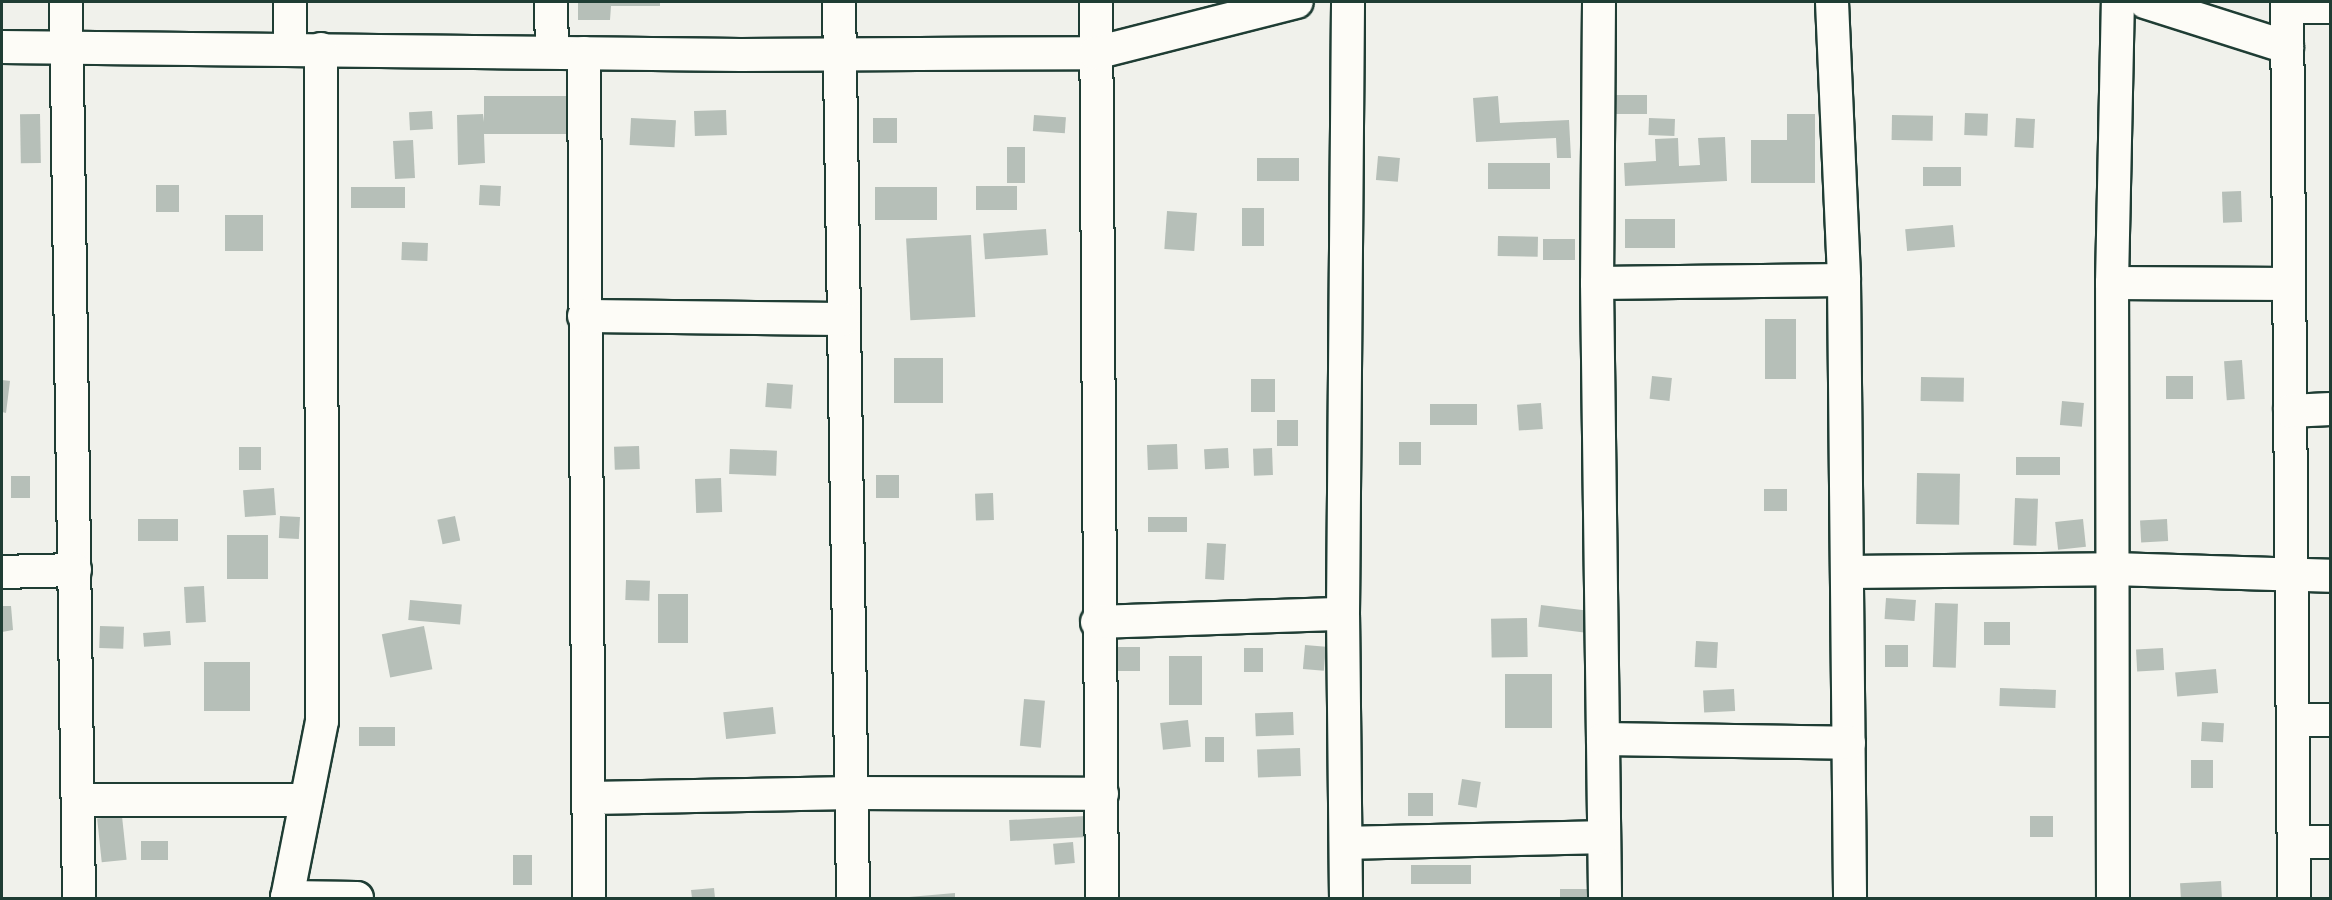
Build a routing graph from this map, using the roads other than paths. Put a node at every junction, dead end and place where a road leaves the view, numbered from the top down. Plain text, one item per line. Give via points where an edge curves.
1 (66, 2) edge
2 (290, 2) edge
3 (551, 2) edge
4 (839, 2) edge
5 (1096, 2) edge
6 (1297, 2) edge
7 (1348, 2) edge
8 (1599, 2) edge
9 (1832, 2) edge
10 (2118, 2) edge
11 (2145, 2) edge
12 (2287, 4) edge
13 (2331, 7) edge
14 (68, 46) junction
15 (2, 47) edge
16 (2287, 47) junction
17 (290, 48) junction
18 (321, 49) junction
19 (552, 52) junction
20 (584, 53) junction
21 (1095, 53) junction
22 (840, 54) junction
23 (1844, 280) junction
24 (1597, 283) junction
25 (2112, 283) junction
26 (2289, 284) junction
27 (584, 316) junction
28 (843, 319) junction
29 (2331, 409) edge
30 (2290, 411) junction
31 (2113, 569) junction
32 (75, 570) junction
33 (2, 572) edge
34 (1848, 572) junction
35 (2290, 575) junction
36 (2331, 576) edge
37 (1343, 614) junction
38 (1097, 622) junction
39 (2293, 720) junction
40 (2331, 720) edge
41 (1603, 740) junction
42 (1849, 743) junction
43 (852, 793) junction
44 (1102, 794) junction
45 (590, 798) junction
46 (78, 800) junction
47 (306, 800) junction
48 (1604, 837) junction
49 (2294, 842) junction
50 (2331, 842) edge
51 (1346, 843) junction
52 (79, 898) edge
53 (287, 898) edge
54 (357, 898) edge
55 (589, 898) edge
56 (853, 898) edge
57 (1102, 898) edge
58 (1346, 898) edge
59 (1605, 898) edge
60 (1850, 898) edge
61 (2113, 898) edge
62 (2294, 898) edge

1 - 14 street
2 - 17 street
3 - 19 street
4 - 22 street
5 - 21 street
6 - 21 street
7 - 37 street
8 - 24 street
9 - 23 street
10 - 25 street
11 - 16 street
12 - 13 street
12 - 16 street
14 - 15 street
14 - 17 street
14 - 32 street
16 - 26 street
17 - 18 street
18 - 19 street
18 - 47 street via 322,721
19 - 20 street
20 - 22 street
20 - 27 street
21 - 22 street
21 - 38 street via 1100,571
22 - 28 street
23 - 24 street
23 - 34 street
24 - 41 street
25 - 26 street
25 - 31 street
26 - 30 street
27 - 28 street
27 - 45 street
28 - 43 street
29 - 30 street
30 - 35 street
31 - 34 street
31 - 35 street
31 - 61 street
32 - 33 street
32 - 46 street
34 - 42 street
35 - 36 street
35 - 39 street
37 - 38 street
37 - 51 street
38 - 44 street
39 - 40 street
39 - 49 street
41 - 42 street
41 - 48 street
42 - 60 street
43 - 44 street
43 - 45 street
43 - 56 street
44 - 57 street
45 - 55 street
46 - 47 street
46 - 52 street
47 - 53 street
48 - 51 street
48 - 59 street
49 - 50 street
49 - 62 street
51 - 58 street
53 - 54 street

